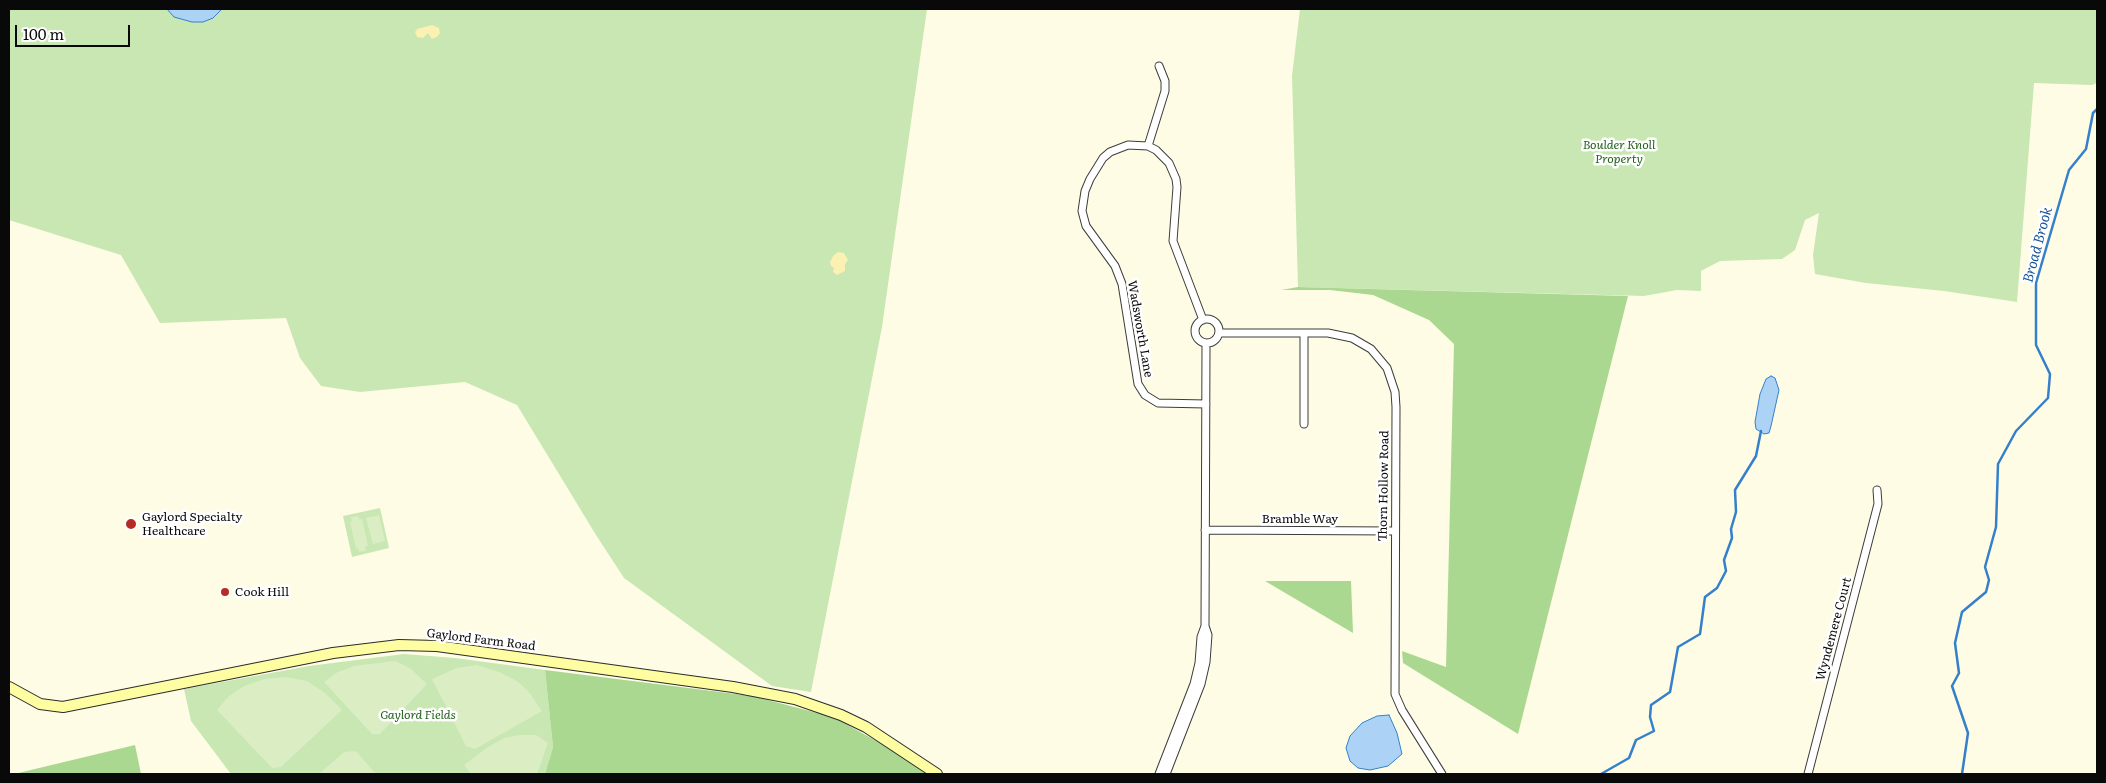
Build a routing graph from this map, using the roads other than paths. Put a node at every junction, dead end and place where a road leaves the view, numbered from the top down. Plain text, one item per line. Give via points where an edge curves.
1 (1160, 66) dead end
2 (1148, 146) junction
3 (1202, 320) junction
4 (1219, 332) junction
5 (1304, 333) junction
6 (1206, 343) junction
7 (1206, 404) junction
8 (1304, 424) dead end
9 (1877, 490) dead end
10 (1205, 530) junction
11 (1394, 531) junction
12 (1205, 626) junction
13 (9, 687) edge
14 (937, 774) edge
15 (1159, 774) edge
16 (1166, 774) edge
17 (1442, 774) edge
18 (1808, 774) edge

1 - 2 street via 1165,91
2 - 3 street via 1169,163 1176,178 1172,241
2 - 7 street, Wadsworth Lane via 1137,144 1119,148 1103,158 1085,191 1082,211 1092,236 1115,266 1122,284 1135,376 1143,392 1158,403
3 - 4 street via 1214,321
3 - 6 street via 1195,331 1199,341
4 - 5 street, Thorn Hollow Road
4 - 6 street via 1214,341
5 - 8 street
5 - 11 street, Thorn Hollow Road via 1333,334 1359,340 1380,358 1392,377 1396,407
6 - 7 street
7 - 10 street
9 - 18 street, Wyndemere Court via 1878,504
10 - 11 street, Bramble Way
10 - 12 street
11 - 17 street, Thorn Hollow Road via 1395,694
12 - 15 street via 1194,684
12 - 16 street via 1208,635 1201,684
13 - 14 street, Gaylord Farm Road via 40,704 63,707 342,652 399,645 437,646 714,684 795,699 866,727

